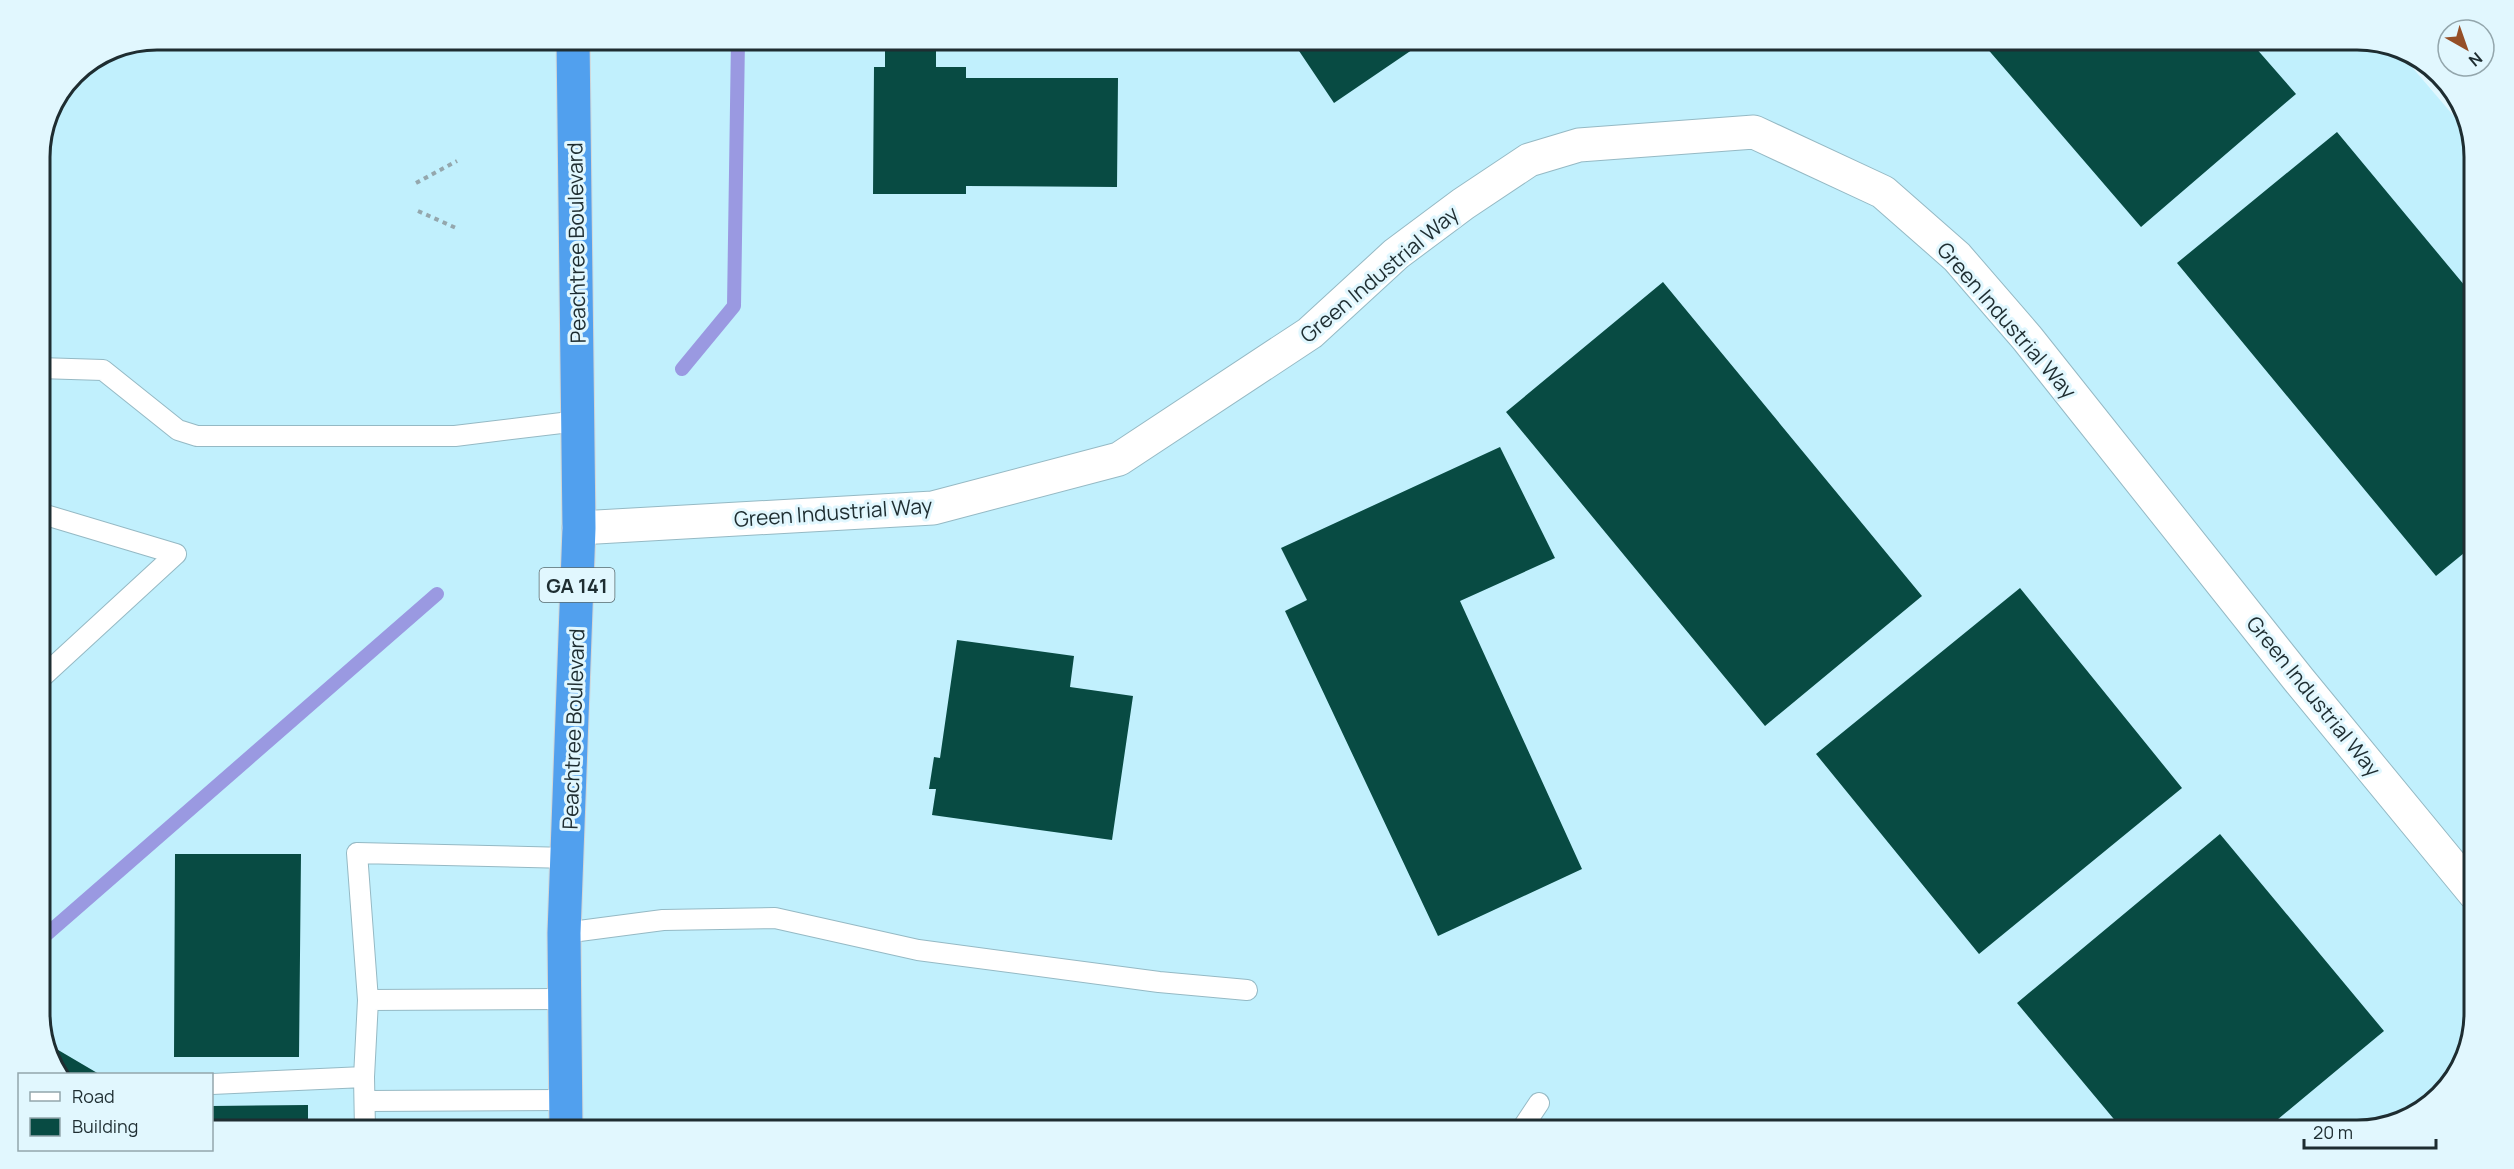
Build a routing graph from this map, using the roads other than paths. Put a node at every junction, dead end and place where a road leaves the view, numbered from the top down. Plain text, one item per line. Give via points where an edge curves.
1 (573, 50) edge
2 (50, 368) edge
3 (578, 421) junction
4 (50, 516) edge
5 (579, 528) junction
6 (50, 670) edge
7 (569, 858) junction
8 (2464, 881) edge
9 (564, 933) junction
10 (1247, 990) dead end
11 (565, 999) junction
12 (368, 1000) junction
13 (364, 1077) junction
14 (213, 1084) edge
15 (365, 1101) junction
16 (1539, 1102) dead end
17 (566, 1115) edge
18 (365, 1120) edge
19 (1527, 1120) edge

1 - 3 highway, Peachtree Boulevard / GA 141
2 - 3 lane via 103,370 178,430 197,436 455,436
3 - 5 highway, Peachtree Boulevard / GA 141
4 - 6 lane via 176,554
5 - 7 highway, Peachtree Boulevard / GA 141
5 - 8 street, Green Industrial Way via 933,508 1119,459 1310,333 1396,254 1529,160 1579,145 1754,132 1883,192 1957,257 2027,338
7 - 9 highway, Peachtree Boulevard / GA 141
7 - 12 lane via 357,853
9 - 10 lane via 663,920 775,918 918,950
9 - 11 highway, Peachtree Boulevard / GA 141
11 - 12 lane
11 - 17 highway, Peachtree Boulevard / GA 141
12 - 13 lane
13 - 14 lane
13 - 15 lane
15 - 17 lane
15 - 18 lane
16 - 19 lane

